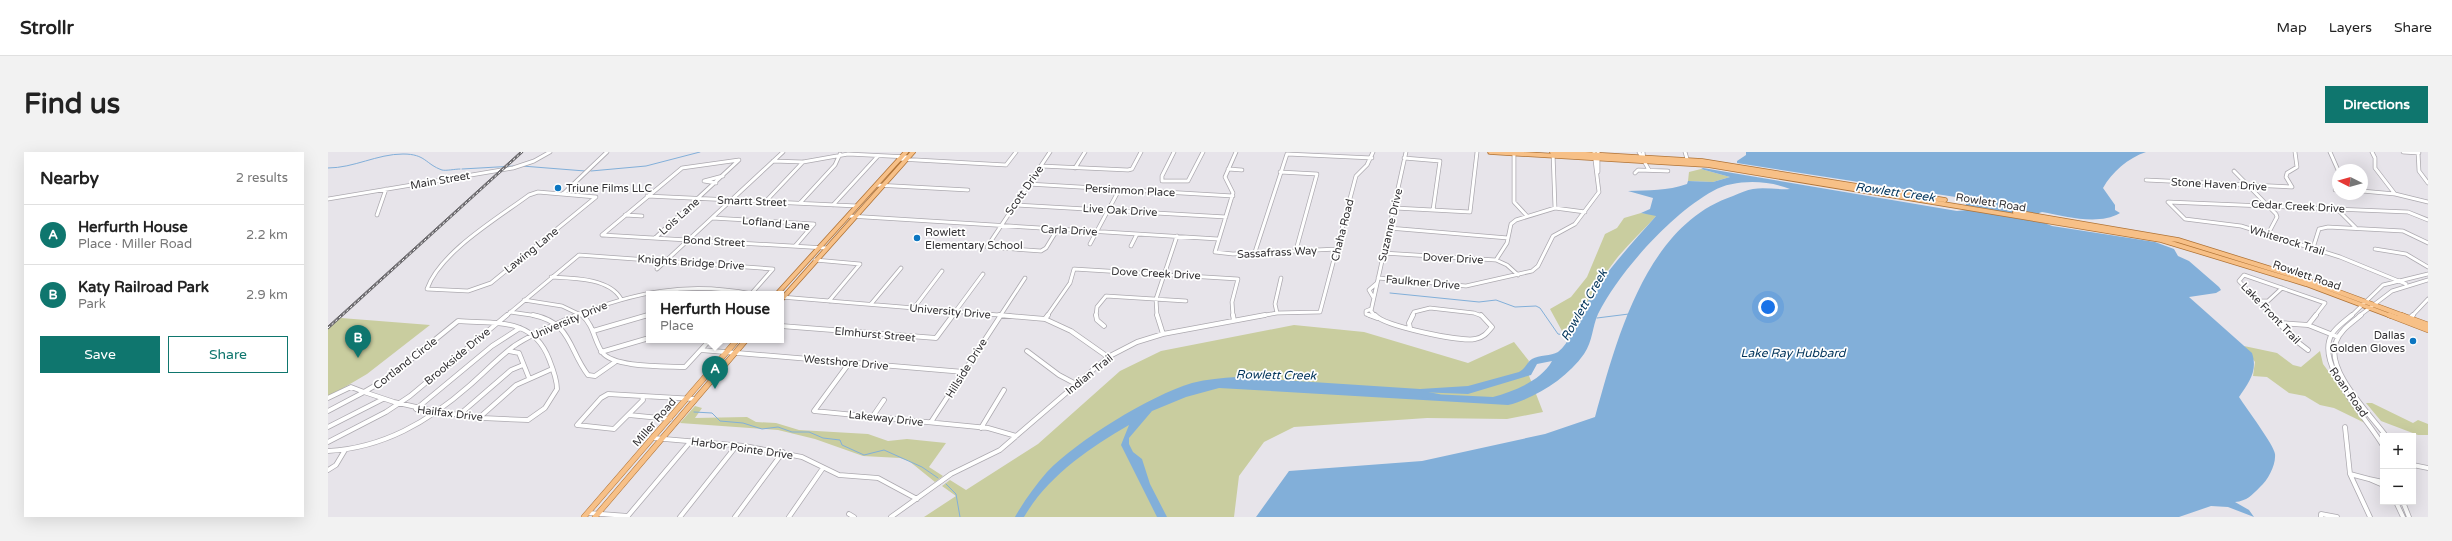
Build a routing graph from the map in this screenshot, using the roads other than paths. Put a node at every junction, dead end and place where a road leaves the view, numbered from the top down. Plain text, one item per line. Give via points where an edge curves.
1 (550, 152) edge
2 (607, 152) edge
3 (783, 152) edge
4 (906, 152) edge
5 (913, 152) edge
6 (1016, 152) edge
7 (1050, 152) edge
8 (1085, 152) edge
9 (1141, 152) edge
10 (1174, 152) edge
11 (1203, 152) edge
12 (1236, 152) edge
13 (1373, 152) edge
14 (1406, 152) edge
15 (1477, 152) edge
16 (1490, 152) edge
17 (1643, 152) edge
18 (1685, 152) edge
19 (2295, 152) edge
20 (2330, 152) edge
21 (2372, 152) edge
22 (2403, 152) edge
23 (1514, 153) edge
24 (1552, 153) edge
25 (2418, 153) edge
26 (840, 154) junction
27 (1639, 154) edge
28 (1596, 155) edge
29 (878, 156) junction
30 (900, 158) junction
31 (1372, 158) junction
32 (1404, 158) junction
33 (1644, 158) junction
34 (907, 159) junction
35 (773, 161) junction
36 (1688, 161) junction
37 (803, 162) junction
38 (2335, 164) edge
39 (1041, 166) junction
40 (1075, 168) junction
41 (1228, 169) junction
42 (1242, 170) dead end
43 (1649, 170) junction
44 (2234, 171) dead end
45 (1280, 172) junction
46 (1668, 172) dead end
47 (1635, 173) dead end
48 (723, 176) junction
49 (2146, 180) dead end
50 (716, 183) junction
51 (2428, 183) edge
52 (1028, 184) junction
53 (2248, 185) junction
54 (876, 186) junction
55 (883, 186) junction
56 (386, 189) junction
57 (968, 190) dead end
58 (1120, 190) junction
59 (2368, 192) edge
60 (563, 194) junction
61 (2395, 194) junction
62 (647, 196) junction
63 (1233, 196) junction
64 (698, 199) junction
65 (732, 199) junction
66 (328, 200) edge
67 (766, 200) junction
68 (800, 202) junction
69 (2428, 202) edge
70 (1014, 204) junction
71 (2168, 204) joint
72 (833, 205) junction
73 (2267, 205) junction
74 (857, 206) junction
75 (1395, 208) junction
76 (1555, 208) junction
77 (2336, 208) junction
78 (1108, 210) junction
79 (1432, 210) junction
80 (1584, 212) junction
81 (377, 215) dead end
82 (625, 215) junction
83 (642, 216) dead end
84 (849, 216) junction
85 (856, 216) junction
86 (1527, 216) junction
87 (1226, 217) junction
88 (712, 218) junction
89 (2428, 220) edge
90 (1000, 225) junction
91 (1390, 228) junction
92 (2356, 228) junction
93 (1057, 230) junction
94 (1098, 232) junction
95 (1137, 234) junction
96 (2268, 234) junction
97 (1177, 236) junction
98 (655, 238) junction
99 (1508, 238) junction
100 (688, 239) junction
101 (1218, 239) junction
102 (2428, 243) edge
103 (1090, 244) dead end
104 (796, 245) junction
105 (1131, 246) dead end
106 (819, 247) junction
107 (826, 248) junction
108 (2313, 248) junction
109 (1337, 249) junction
110 (1296, 250) junction
111 (2375, 250) dead end
112 (1255, 252) junction
113 (1383, 253) junction
114 (576, 256) joint
115 (665, 260) junction
116 (815, 260) junction
117 (1496, 260) junction
118 (2428, 267) edge
119 (901, 268) dead end
120 (657, 269) dead end
121 (942, 271) dead end
122 (983, 274) dead end
123 (1166, 274) junction
124 (2428, 274) edge
125 (1518, 275) junction
126 (551, 277) junction
127 (1025, 278) dead end
128 (1281, 278) dead end
129 (1378, 278) junction
130 (2398, 280) junction
131 (2428, 280) edge
132 (2406, 284) junction
133 (2282, 288) junction
134 (658, 291) edge
135 (742, 291) edge
136 (754, 291) edge
137 (780, 291) edge
138 (646, 294) edge
139 (784, 296) edge
140 (784, 298) edge
141 (621, 299) junction
142 (1156, 299) junction
143 (2428, 299) edge
144 (524, 300) junction
145 (829, 301) junction
146 (2257, 301) junction
147 (1186, 302) dead end
148 (2364, 302) junction
149 (871, 304) junction
150 (2371, 305) junction
151 (914, 308) junction
152 (1371, 309) junction
153 (956, 311) junction
154 (510, 312) junction
155 (1320, 312) joint
156 (1277, 313) junction
157 (578, 314) junction
158 (1001, 315) junction
159 (646, 316) edge
160 (1377, 318) junction
161 (1044, 319) junction
162 (2410, 320) junction
163 (1234, 321) junction
164 (2279, 323) junction
165 (494, 324) junction
166 (557, 324) junction
167 (2308, 325) junction
168 (2428, 325) edge
169 (784, 326) edge
170 (1104, 326) dead end
171 (520, 328) junction
172 (1410, 328) junction
173 (2428, 330) edge
174 (593, 331) junction
175 (1164, 334) junction
176 (2332, 334) junction
177 (534, 335) junction
178 (2338, 337) junction
179 (646, 339) edge
180 (707, 343) edge
181 (734, 343) edge
182 (743, 343) edge
183 (701, 350) junction
184 (2308, 350) dead end
185 (509, 351) junction
186 (1027, 351) dead end
187 (601, 352) junction
188 (727, 352) junction
189 (735, 352) junction
190 (1108, 357) junction
191 (615, 362) junction
192 (850, 362) junction
193 (524, 365) junction
194 (552, 369) junction
195 (964, 372) junction
196 (708, 375) junction
197 (716, 375) junction
198 (529, 378) junction
199 (2340, 382) junction
200 (2346, 382) junction
201 (1076, 384) junction
202 (1004, 390) dead end
203 (364, 393) junction
204 (642, 396) junction
205 (689, 397) junction
206 (328, 398) edge
207 (697, 398) junction
208 (383, 399) junction
209 (884, 400) dead end
210 (398, 404) junction
211 (416, 409) junction
212 (328, 411) edge
213 (434, 413) junction
214 (629, 415) junction
215 (459, 416) junction
216 (873, 416) junction
217 (480, 417) junction
218 (670, 419) junction
219 (931, 422) junction
220 (328, 427) edge
221 (2345, 427) dead end
222 (981, 428) junction
223 (2384, 433) edge
224 (1016, 436) junction
225 (653, 438) junction
226 (662, 438) junction
227 (2380, 440) edge
228 (691, 441) junction
229 (328, 442) edge
230 (737, 445) junction
231 (345, 450) junction
232 (328, 451) edge
233 (783, 452) junction
234 (2416, 466) edge
235 (823, 468) junction
236 (2428, 468) edge
237 (328, 470) edge
238 (2350, 474) junction
239 (2380, 483) edge
240 (917, 499) junction
241 (2397, 505) edge
242 (2404, 505) edge
243 (586, 515) edge
244 (596, 515) edge
245 (2321, 516) edge
246 (627, 517) edge
247 (680, 517) edge
248 (735, 517) edge
249 (789, 517) edge
250 (891, 517) edge
251 (2337, 517) edge
252 (2370, 517) edge
253 (2403, 517) edge
254 (2409, 517) edge

1 - 56 street, Main Street via 513,168
2 - 60 street
3 - 35 street
4 - 30 main road
5 - 34 main road
6 - 34 street via 1006,165
7 - 39 street, Scott Drive
8 - 40 street
9 - 40 street via 1132,168 1125,170
10 - 11 street via 1161,179 1185,182 1189,180
12 - 41 street
13 - 31 street
14 - 32 street, Suzanne Drive
15 - 79 street via 1470,211
16 - 23 main road, Rowlett Road
17 - 33 street
18 - 36 street
19 - 53 street, Stone Haven Drive via 2297,167 2287,173 2286,177 2292,187
20 - 38 street
21 - 61 street via 2375,168
22 - 25 street
23 - 24 main road, Rowlett Road
23 - 86 street via 1514,202
24 - 28 main road, Rowlett Road
24 - 76 street
25 - 51 street via 2419,171
26 - 29 street
26 - 37 street
26 - 68 street via 835,165
27 - 28 main road, Rowlett Road
27 - 33 main road, Rowlett Road
28 - 33 main road, Rowlett Road
28 - 80 street, Faulkner Drive via 1599,192
29 - 30 street
29 - 72 street
30 - 34 street
30 - 54 main road
31 - 45 street via 1287,154
31 - 109 street, Chaha Road via 1356,176
32 - 75 street, Suzanne Drive
32 - 79 street via 1440,161
33 - 36 main road, Rowlett Road
33 - 43 street
34 - 55 main road
35 - 37 street
35 - 65 street
36 - 148 main road, Rowlett Road via 2171,240
37 - 67 street
39 - 40 street
39 - 52 street, Scott Drive
41 - 42 street
41 - 63 street via 1226,180 1233,191
43 - 46 street
43 - 47 street via 1637,170
44 - 53 street
45 - 110 street via 1317,174
45 - 112 street
48 - 50 street, Lois Lane
48 - 50 street via 704,181
48 - 62 street, Lois Lane via 739,160 682,168
49 - 53 street, Stone Haven Drive
50 - 64 street, Lois Lane
52 - 58 street, Persimmon Place
52 - 70 street, Scott Drive
53 - 73 street
54 - 55 street
54 - 74 main road
55 - 57 street
55 - 85 main road
56 - 66 street, Main Street
56 - 81 street
58 - 63 street, Persimmon Place
58 - 78 street
59 - 61 street
60 - 60 street, Lawing Lane via 538,192 529,195 463,244 427,284 427,289 462,292 480,289 596,198
61 - 69 street
62 - 64 street, Smartt Street
62 - 82 street
63 - 87 street
64 - 65 street, Smartt Street
64 - 98 street, Lois Lane
65 - 67 street, Smartt Street
65 - 88 street
67 - 68 street, Smartt Street
68 - 72 street, Smartt Street
70 - 78 street, Live Oak Drive
70 - 90 street, Scott Drive
71 - 73 street, Cedar Creek Drive via 2176,201
71 - 96 street, Whiterock Trail via 2185,219 2230,223
72 - 74 street, Smartt Street
73 - 77 street, Cedar Creek Drive
73 - 96 street via 2277,217
74 - 84 main road
75 - 79 street
75 - 91 street, Suzanne Drive
76 - 80 street
76 - 86 street
77 - 89 street, Cedar Creek Drive via 2414,213
77 - 92 street
78 - 87 street, Live Oak Drive
78 - 94 street
80 - 125 street, Faulkner Drive via 1572,226 1553,236 1536,269
82 - 83 street
82 - 98 street, Bond Street via 602,235
84 - 85 street, Carla Drive
84 - 106 main road
85 - 90 street, Carla Drive
85 - 107 main road
86 - 99 street via 1511,224
87 - 101 street
88 - 100 street
88 - 104 street, Lofland Lane via 814,224
90 - 93 street, Carla Drive
90 - 93 street, Scott Drive via 987,248 1038,251 1046,248
91 - 99 street
91 - 113 street, Suzanne Drive
92 - 102 street via 2403,231
92 - 108 street via 2322,227
93 - 94 street, Carla Drive
94 - 95 street, Carla Drive
94 - 103 street
95 - 97 street, Carla Drive
95 - 105 street
96 - 108 street, Whiterock Trail
97 - 101 street, Carla Drive
97 - 123 street
98 - 100 street, Bond Street
99 - 117 street
100 - 104 street, Bond Street
100 - 115 street
101 - 112 street, Sassafrass Way via 1215,250 1217,253
104 - 106 street, Bond Street
106 - 107 street, Bond Street
106 - 137 main road
107 - 116 main road
108 - 130 street, Whiterock Trail
109 - 110 street, Sassafrass Way
109 - 155 street, Chaha Road
110 - 112 street, Sassafrass Way
111 - 118 street via 2406,254
113 - 117 street, Dover Drive
113 - 129 street, Suzanne Drive
114 - 115 street, Knights Bridge Drive via 582,254
114 - 126 street, Brookside Drive
115 - 120 street
115 - 136 street, Knights Bridge Drive via 773,268
116 - 139 main road
116 - 145 street via 860,264
117 - 125 street, Dover Drive via 1507,265
119 - 149 street
121 - 151 street
122 - 153 street
123 - 142 street
123 - 161 street, Dove Creek Drive via 1074,269 1070,283
123 - 163 street, Dove Creek Drive via 1238,279 1232,302
124 - 130 street, Roan Road
125 - 129 street, Faulkner Drive via 1466,286
126 - 141 street via 601,285 615,291
126 - 144 street, Brookside Drive
127 - 158 street, Hillside Drive
128 - 156 street via 1275,304
129 - 152 street, Suzanne Drive
130 - 132 street, Whiterock Trail
130 - 148 street, Roan Road via 2383,285
131 - 132 street
132 - 150 street via 2391,290
133 - 146 street via 2268,301
133 - 146 street, Lake Front Trail via 2244,275 2239,281
133 - 167 street via 2325,303
134 - 135 street, University Drive via 697,288
138 - 141 street, University Drive
140 - 145 street, University Drive
141 - 157 street, University Drive
142 - 147 street
142 - 170 street via 1106,296 1099,303 1095,313 1097,320
142 - 175 street via 1156,314
143 - 162 street
144 - 154 street, Brookside Drive
144 - 157 street via 553,303
145 - 149 street, University Drive
146 - 164 street, Lake Front Trail
148 - 150 main road, Rowlett Road
148 - 176 street, Roan Road
149 - 151 street, University Drive
150 - 162 main road, Rowlett Road
150 - 178 street
151 - 153 street, University Drive
152 - 160 street
152 - 160 street via 1366,311 1366,314
153 - 158 street, University Drive
153 - 169 street, Elmhurst Street via 938,337 933,339
154 - 165 street, Brookside Drive
154 - 166 street via 544,317
155 - 156 street, Indian Trail
156 - 163 street, Indian Trail
157 - 166 street, University Drive
157 - 174 street
158 - 161 street, University Drive
158 - 195 street, Hillside Drive
159 - 174 street
160 - 172 street
161 - 190 street, University Drive via 1071,331
162 - 168 main road, Rowlett Road
162 - 173 main road, Rowlett Road
163 - 175 street, Indian Trail
164 - 167 street
164 - 184 street, Lake Front Trail
165 - 171 street
165 - 203 street, Cortland Circle via 458,321 388,378
165 - 210 street, Brookside Drive
166 - 177 street, University Drive
166 - 191 street via 570,339 576,356 588,375 595,376
167 - 176 street
171 - 177 street
171 - 211 street via 492,346
172 - 172 street via 1428,335 1458,340 1480,338 1490,332 1492,327 1480,314 1430,308 1414,312 1409,322
174 - 187 street
175 - 190 street, Indian Trail via 1137,342
176 - 178 street
176 - 199 street, Roan Road via 2328,340 2326,353
177 - 185 street, University Drive
177 - 194 street via 544,347
178 - 200 street, Roan Road via 2334,343 2334,358
179 - 187 street
180 - 183 street
181 - 188 main road, Miller Road
182 - 189 main road, Miller Road
183 - 188 street, Westshore Drive
183 - 191 street via 682,368
185 - 193 street via 519,353
185 - 213 street, University Drive via 461,394
186 - 201 street via 1059,375
187 - 191 street
188 - 189 street, Westshore Drive
188 - 196 main road, Miller Road
189 - 192 street, Westshore Drive
189 - 197 main road, Miller Road
190 - 201 street, Indian Trail
192 - 195 street, Westshore Drive
192 - 216 street, Lakeway Drive via 814,411
193 - 198 street
193 - 215 street via 510,370
194 - 198 street
194 - 217 street, Hailfax Drive via 557,383 555,394 530,420
195 - 219 street, Hillside Drive
196 - 197 main road
196 - 205 main road, Miller Road
197 - 207 main road, Miller Road
198 - 217 street via 506,393
199 - 200 street
199 - 227 street, Roan Road via 2368,418
200 - 223 street, Roan Road
201 - 224 street, Indian Trail
202 - 222 street
203 - 206 street, Hailfax Drive via 351,387
203 - 208 street, Hailfax Drive
203 - 212 street, Cortland Circle
204 - 205 street
204 - 214 street via 643,400
204 - 214 street via 605,395 577,425 614,429
205 - 207 main road
205 - 218 main road, Miller Road
207 - 226 main road, Miller Road
208 - 210 street, Hailfax Drive
208 - 220 street
209 - 216 street
210 - 211 street, Hailfax Drive
210 - 229 street, Brookside Drive
211 - 213 street, Hailfax Drive
213 - 215 street, Hailfax Drive
213 - 231 street, University Drive via 391,437 368,446
214 - 218 street
215 - 217 street, Hailfax Drive
216 - 219 street, Lakeway Drive
218 - 225 main road, Miller Road
219 - 222 street, Lakeway Drive
221 - 238 street
222 - 224 street, Lakeway Drive
224 - 240 street, Indian Trail via 992,455 951,474
225 - 226 street, Harbor Pointe Drive
225 - 243 main road, Miller Road
226 - 228 street, Harbor Pointe Drive
226 - 244 main road, Miller Road
228 - 230 street, Harbor Pointe Drive
228 - 246 street
230 - 233 street, Harbor Pointe Drive
230 - 247 street
231 - 232 street, University Drive
231 - 237 street via 336,465
233 - 235 street, Harbor Pointe Drive via 804,457
233 - 248 street
234 - 236 street
235 - 240 street, Harbor Pointe Drive via 839,475 878,478
235 - 249 street
238 - 239 street
238 - 252 street
240 - 250 street, Indian Trail
241 - 253 street
242 - 254 street
243 - 244 street
244 - 246 street
245 - 251 street

